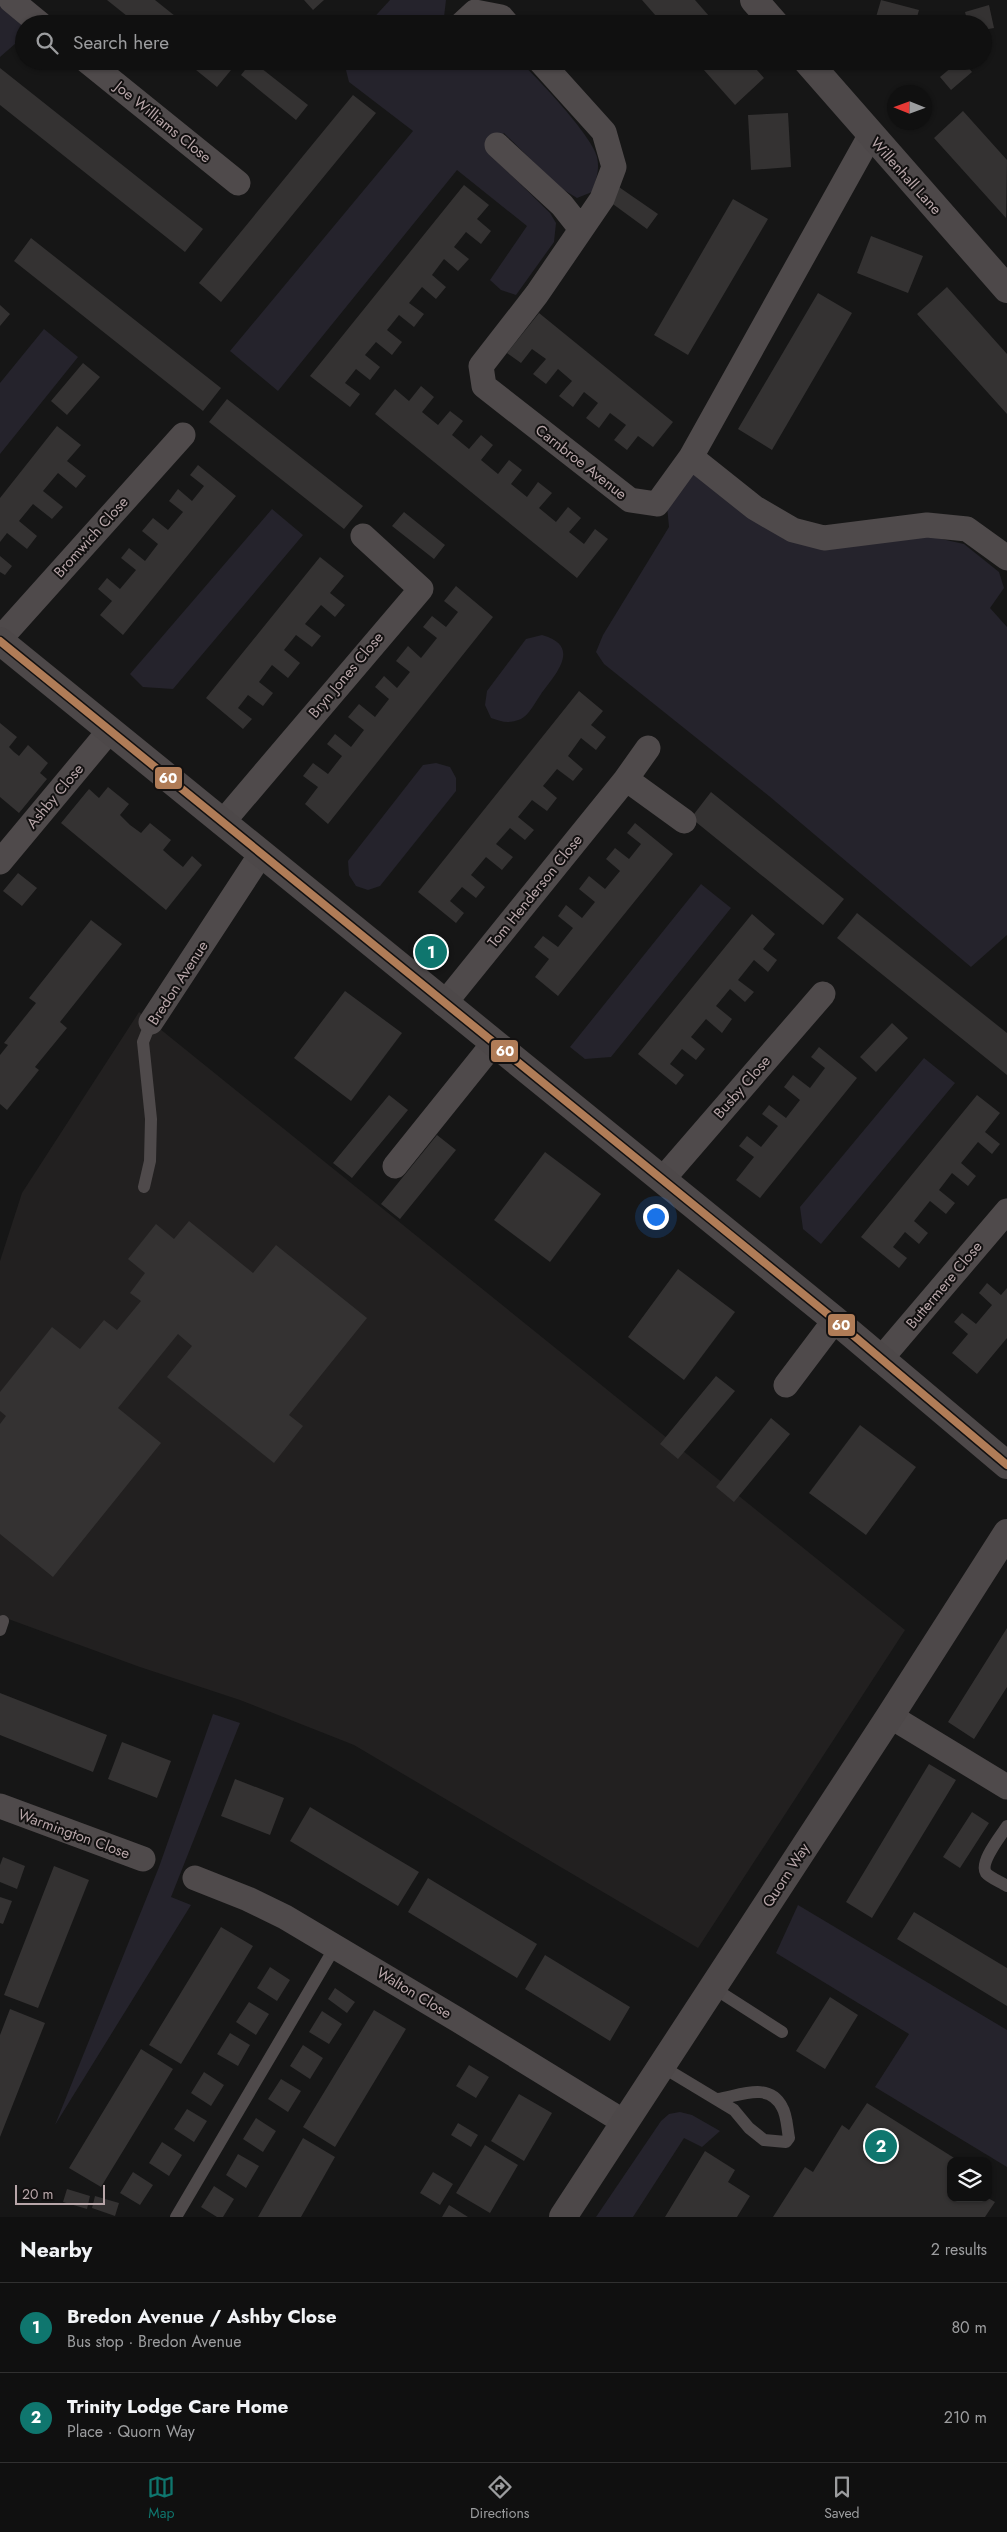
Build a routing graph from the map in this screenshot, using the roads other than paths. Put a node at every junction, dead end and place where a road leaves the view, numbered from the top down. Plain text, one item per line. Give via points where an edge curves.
1 (11, 0) edge
2 (754, 0) edge
3 (497, 14) edge
4 (29, 15) edge
5 (472, 15) edge
6 (766, 15) edge
7 (98, 70) edge
8 (548, 70) edge
9 (815, 70) edge
10 (870, 136) junction
11 (496, 145) dead end
12 (238, 183) dead end
13 (581, 229) junction
14 (1007, 289) edge
15 (183, 434) dead end
16 (691, 457) junction
17 (363, 536) dead end
18 (1007, 558) edge
19 (0, 640) edge
20 (110, 730) junction
21 (648, 748) dead end
22 (626, 779) junction
23 (684, 821) dead end
24 (222, 822) junction
25 (261, 854) junction
26 (0, 862) edge
27 (823, 994) dead end
28 (444, 1004) junction
29 (151, 1022) joint
30 (493, 1044) junction
31 (395, 1166) dead end
32 (662, 1180) junction
33 (144, 1187) dead end
34 (1007, 1211) edge
35 (835, 1320) junction
36 (880, 1360) junction
37 (786, 1385) dead end
38 (1007, 1465) edge
39 (1007, 1533) edge
40 (890, 1716) junction
41 (1007, 1787) edge
42 (2, 1812) edge
43 (1007, 1826) edge
44 (142, 1859) dead end
45 (196, 1878) dead end
46 (1007, 1886) edge
47 (335, 1947) junction
48 (712, 1987) junction
49 (782, 2032) dead end
50 (661, 2066) junction
51 (718, 2099) junction
52 (624, 2122) junction
53 (176, 2217) edge
54 (563, 2217) edge

1 - 4 street
2 - 6 street
3 - 5 street via 476,12
7 - 12 street, Joe Williams Close
8 - 13 street, Carnbroe Avenue via 604,132 614,167 602,199
9 - 10 street, Willenhall Lane
10 - 14 street, Willenhall Lane
10 - 16 street, Carnbroe Avenue
11 - 13 street via 562,205
13 - 16 street, Carnbroe Avenue via 537,294 481,366 484,386 630,500 657,504
15 - 19 street, Bromwich Close
16 - 18 street via 755,508 793,530 824,538 927,526 967,529
17 - 24 street, Bryn Jones Close via 421,589
19 - 20 street
20 - 24 street
20 - 26 street, Ashby Close
21 - 22 street, Tom Henderson Close
22 - 23 street
22 - 28 street, Tom Henderson Close
24 - 25 street
25 - 28 street
25 - 29 street, Bredon Avenue
27 - 32 street, Busby Close
28 - 30 street
29 - 33 lane, Bredon Avenue via 143,1042 150,1119 150,1161
30 - 31 street
30 - 32 street
32 - 35 street
34 - 36 street, Buttermere Close
35 - 36 street
35 - 37 street
36 - 38 street
39 - 40 street, Quorn Way
40 - 41 street
40 - 48 street, Quorn Way
42 - 44 street, Warmington Close
43 - 46 lane via 985,1860 984,1868 987,1874
45 - 47 street, Walton Close via 266,1907
47 - 52 street, Walton Close
47 - 53 lane
48 - 49 lane
48 - 50 street, Quorn Way
50 - 51 lane
50 - 52 street, Quorn Way
51 - 51 lane via 757,2091 770,2094 782,2106 789,2138 786,2142 764,2140
52 - 54 street, Quorn Way

